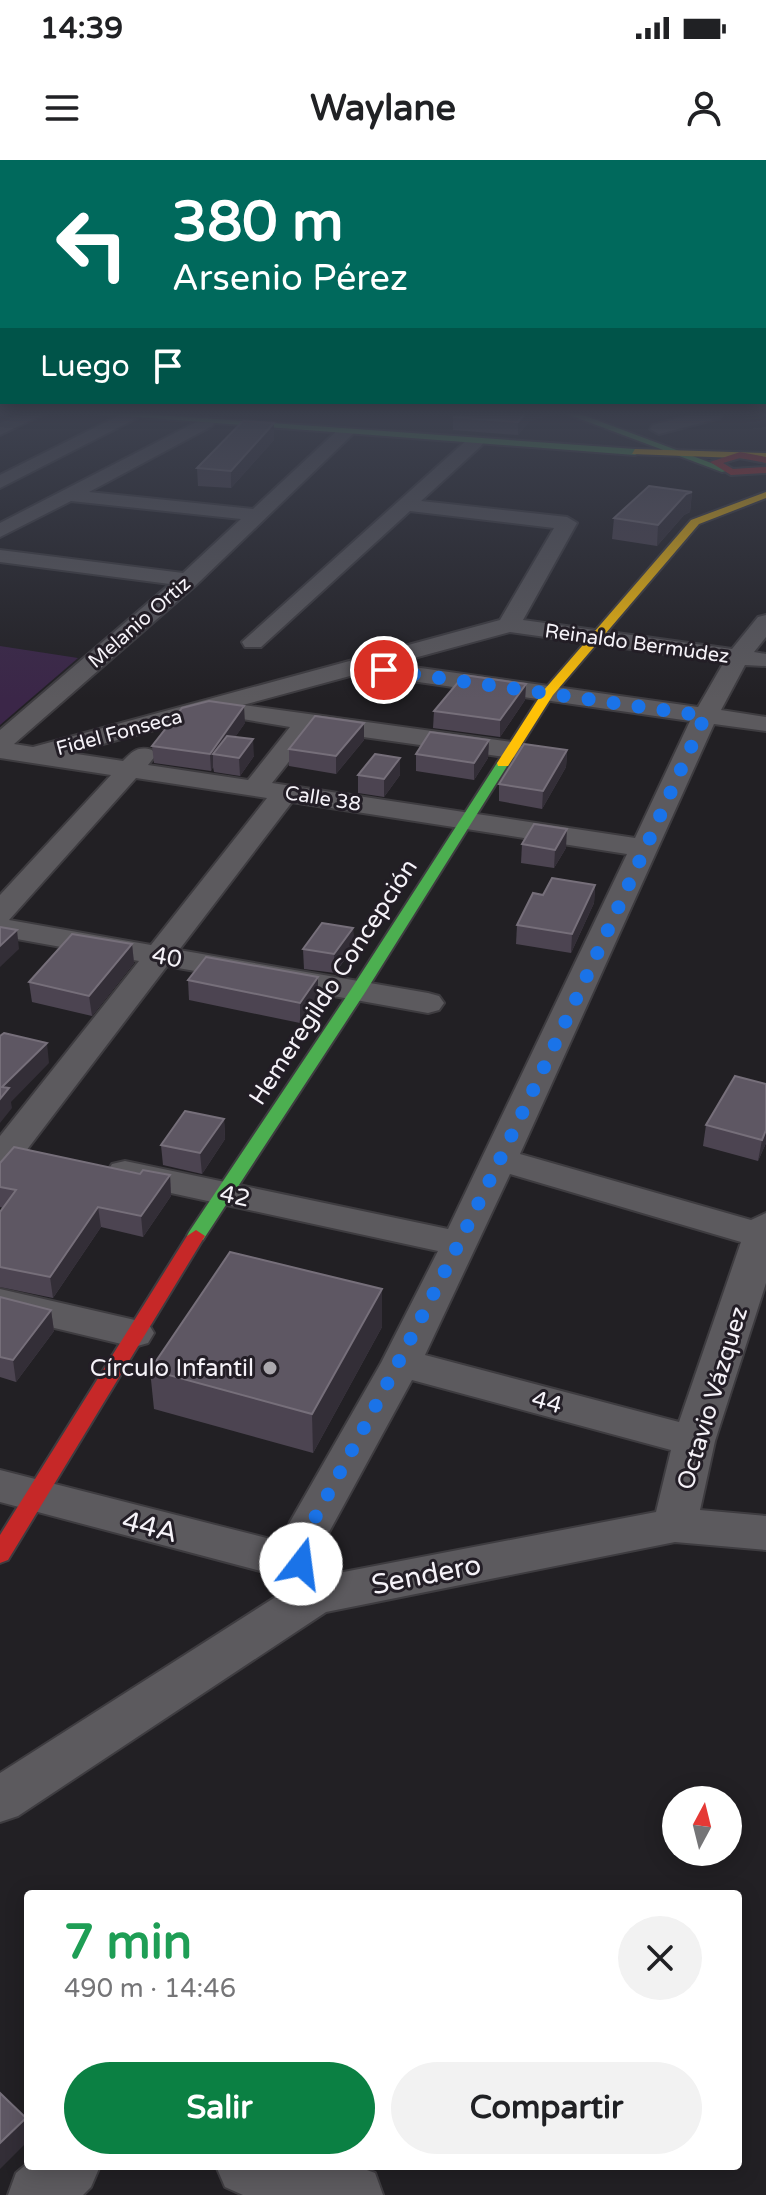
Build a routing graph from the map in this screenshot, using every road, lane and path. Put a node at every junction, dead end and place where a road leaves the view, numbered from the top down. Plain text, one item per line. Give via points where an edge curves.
1 (41, 509) edge
2 (200, 509) edge
3 (262, 509) edge
4 (403, 509) edge
5 (442, 509) edge
6 (729, 509) edge
7 (257, 515) junction
8 (0, 531) edge
9 (0, 556) edge
10 (188, 580) junction
11 (766, 622) edge
12 (509, 625) junction
13 (595, 637) junction
14 (253, 642) dead end
15 (752, 659) edge
16 (357, 666) junction
17 (548, 693) junction
18 (209, 708) junction
19 (178, 716) junction
20 (705, 716) junction
21 (307, 722) junction
22 (766, 724) edge
23 (0, 743) edge
24 (0, 750) edge
25 (512, 750) junction
26 (34, 755) junction
27 (130, 769) junction
28 (270, 790) junction
29 (467, 820) junction
30 (645, 848) junction
31 (0, 913) edge
32 (0, 927) edge
33 (159, 955) junction
34 (358, 991) junction
35 (428, 1003) dead end
36 (17, 1154) edge
37 (498, 1159) junction
38 (85, 1164) edge
39 (222, 1193) junction
40 (765, 1232) edge
41 (460, 1244) junction
42 (0, 1302) edge
43 (134, 1333) junction
44 (401, 1363) junction
45 (694, 1441) junction
46 (18, 1491) edge
47 (675, 1525) junction
48 (766, 1533) edge
49 (0, 1554) edge
50 (308, 1580) junction
51 (0, 1800) edge
52 (66, 2170) edge
53 (261, 2170) edge
54 (38, 2195) edge
55 (353, 2195) edge

1 - 8 street
2 - 7 street
3 - 7 street, Melanio Ortiz
4 - 14 street
5 - 12 street via 567,523
6 - 13 main road, Hemeregildo Concepción via 695,522
7 - 10 street, Melanio Ortiz
9 - 10 street
10 - 23 street, Melanio Ortiz
11 - 15 street
12 - 13 street, Reinaldo Bermúdez
12 - 16 street, Fidel Fonseca
13 - 15 street, Reinaldo Bermúdez
13 - 17 main road, Hemeregildo Concepción
15 - 20 street
16 - 17 street
16 - 18 street, Fidel Fonseca
17 - 20 street
17 - 25 main road, Hemeregildo Concepción
18 - 19 street, Fidel Fonseca
18 - 21 street
19 - 26 street, Fidel Fonseca
19 - 27 street
20 - 22 street
20 - 30 street
21 - 25 street
21 - 28 street
24 - 26 street, Calle 38
25 - 29 main road, Hemeregildo Concepción
26 - 27 street, Calle 38
27 - 28 street, Calle 38
27 - 31 street
28 - 29 street, Calle 38
28 - 33 street
29 - 30 street, Calle 38
29 - 34 main road, Hemeregildo Concepción
30 - 37 street
32 - 33 street, 40
33 - 34 street, 40
33 - 36 street
34 - 35 street, 40
34 - 39 main road, Hemeregildo Concepción
37 - 40 street
37 - 41 street
38 - 39 street, 42
39 - 41 street, 42
39 - 43 main road, Hemeregildo Concepción
40 - 45 street, Octavio Vázquez
41 - 44 street
42 - 43 street
43 - 46 main road, Hemeregildo Concepción
44 - 45 street, 44
44 - 50 street via 306,1534
45 - 47 street, Octavio Vázquez
46 - 49 main road, Hemeregildo Concepción
46 - 50 street, 44A
47 - 48 street, Sendero
47 - 50 street, Sendero
50 - 51 street, Sendero
52 - 54 street
53 - 55 street

